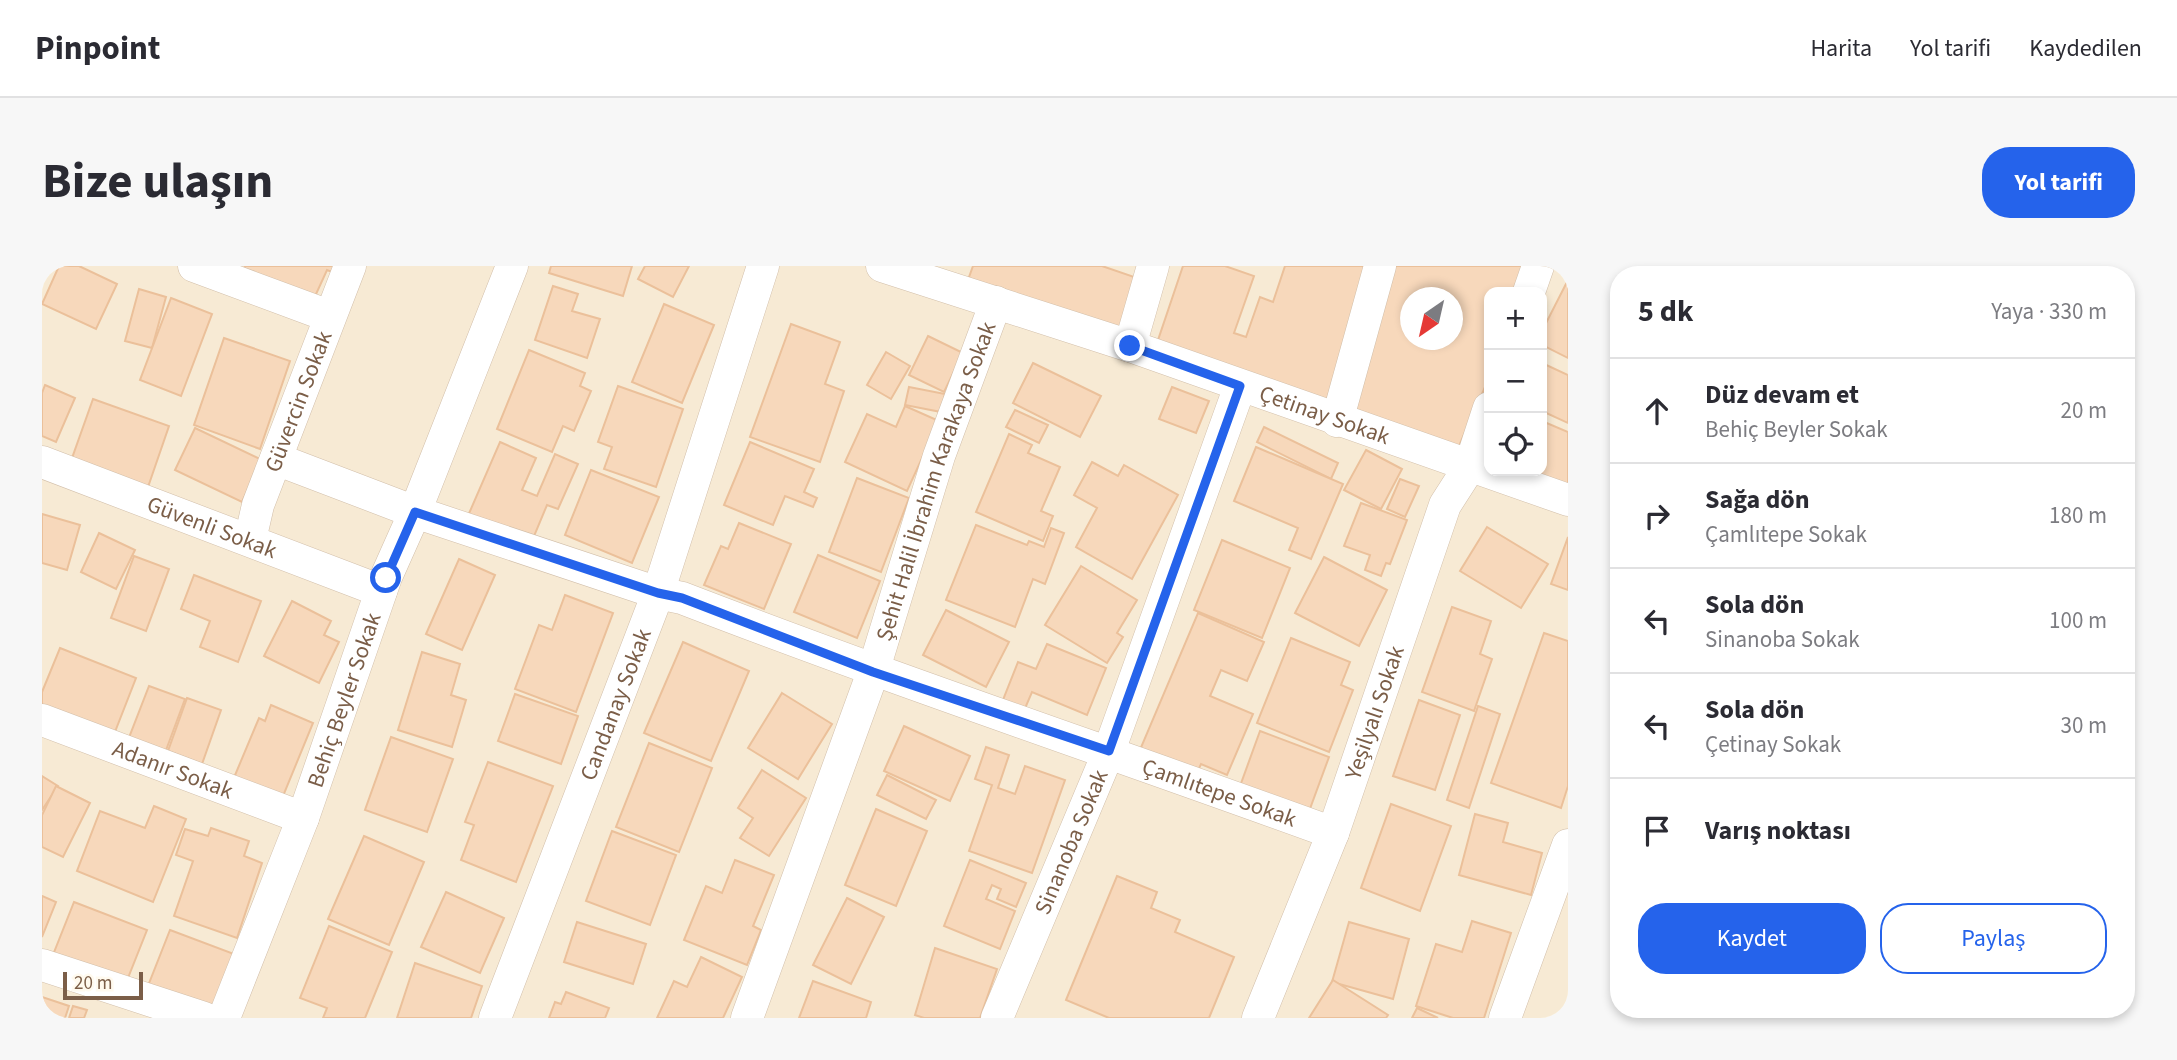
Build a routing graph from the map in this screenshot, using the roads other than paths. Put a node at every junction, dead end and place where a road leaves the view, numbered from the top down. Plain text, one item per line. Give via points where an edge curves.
1 (194, 266) edge
2 (351, 266) edge
3 (512, 266) edge
4 (763, 266) edge
5 (882, 266) edge
6 (1153, 266) edge
7 (1380, 266) edge
8 (1538, 266) edge
9 (949, 275) edge
10 (1531, 287) edge
11 (996, 302) junction
12 (329, 316) junction
13 (1130, 346) junction
14 (1240, 386) junction
15 (1487, 413) edge
16 (1337, 421) junction
17 (276, 459) junction
18 (42, 462) edge
19 (1470, 466) junction
20 (1568, 500) edge
21 (415, 512) junction
22 (250, 540) junction
23 (381, 591) junction
24 (658, 593) junction
25 (873, 672) junction
26 (42, 720) edge
27 (1109, 751) junction
28 (303, 818) junction
29 (1333, 833) junction
30 (1568, 845) edge
31 (42, 965) edge
32 (204, 1018) edge
33 (224, 1018) edge
34 (495, 1018) edge
35 (747, 1018) edge
36 (997, 1018) edge
37 (1258, 1018) edge
38 (1505, 1018) edge

1 - 12 street
2 - 12 street, Güvercin Sokak
3 - 21 street, Behiç Beyler Sokak
4 - 24 street, Candanay Sokak
5 - 9 street, Çetinay Sokak
6 - 13 street
7 - 16 street
8 - 10 street
9 - 11 street, Çetinay Sokak
11 - 13 street, Çetinay Sokak
11 - 25 street, Şehit Halil İbrahim Karakaya Sokak via 939,456
12 - 17 street, Güvercin Sokak
13 - 14 street, Çetinay Sokak
14 - 16 street, Çetinay Sokak
14 - 27 street, Sinanoba Sokak
15 - 19 street, Yeşilyalı Sokak
16 - 19 street, Çetinay Sokak
17 - 21 street, Çamlıtepe Sokak
17 - 22 street, Güvercin Sokak
18 - 22 street, Güvenli Sokak
19 - 20 street, Çetinay Sokak
19 - 29 street, Yeşilyalı Sokak via 1445,505
21 - 23 street, Behiç Beyler Sokak
21 - 24 street, Çamlıtepe Sokak
22 - 23 street, Güvenli Sokak
23 - 28 street, Behiç Beyler Sokak
24 - 25 street, Çamlıtepe Sokak via 682,598
24 - 34 street, Candanay Sokak
25 - 27 street, Çamlıtepe Sokak
25 - 35 street, Şehit Halil İbrahim Karakaya Sokak
26 - 28 street, Adanır Sokak
27 - 29 street, Çamlıtepe Sokak
27 - 36 street, Sinanoba Sokak
28 - 33 street, Behiç Beyler Sokak
29 - 37 street, Yeşilyalı Sokak
30 - 38 street
31 - 32 street

